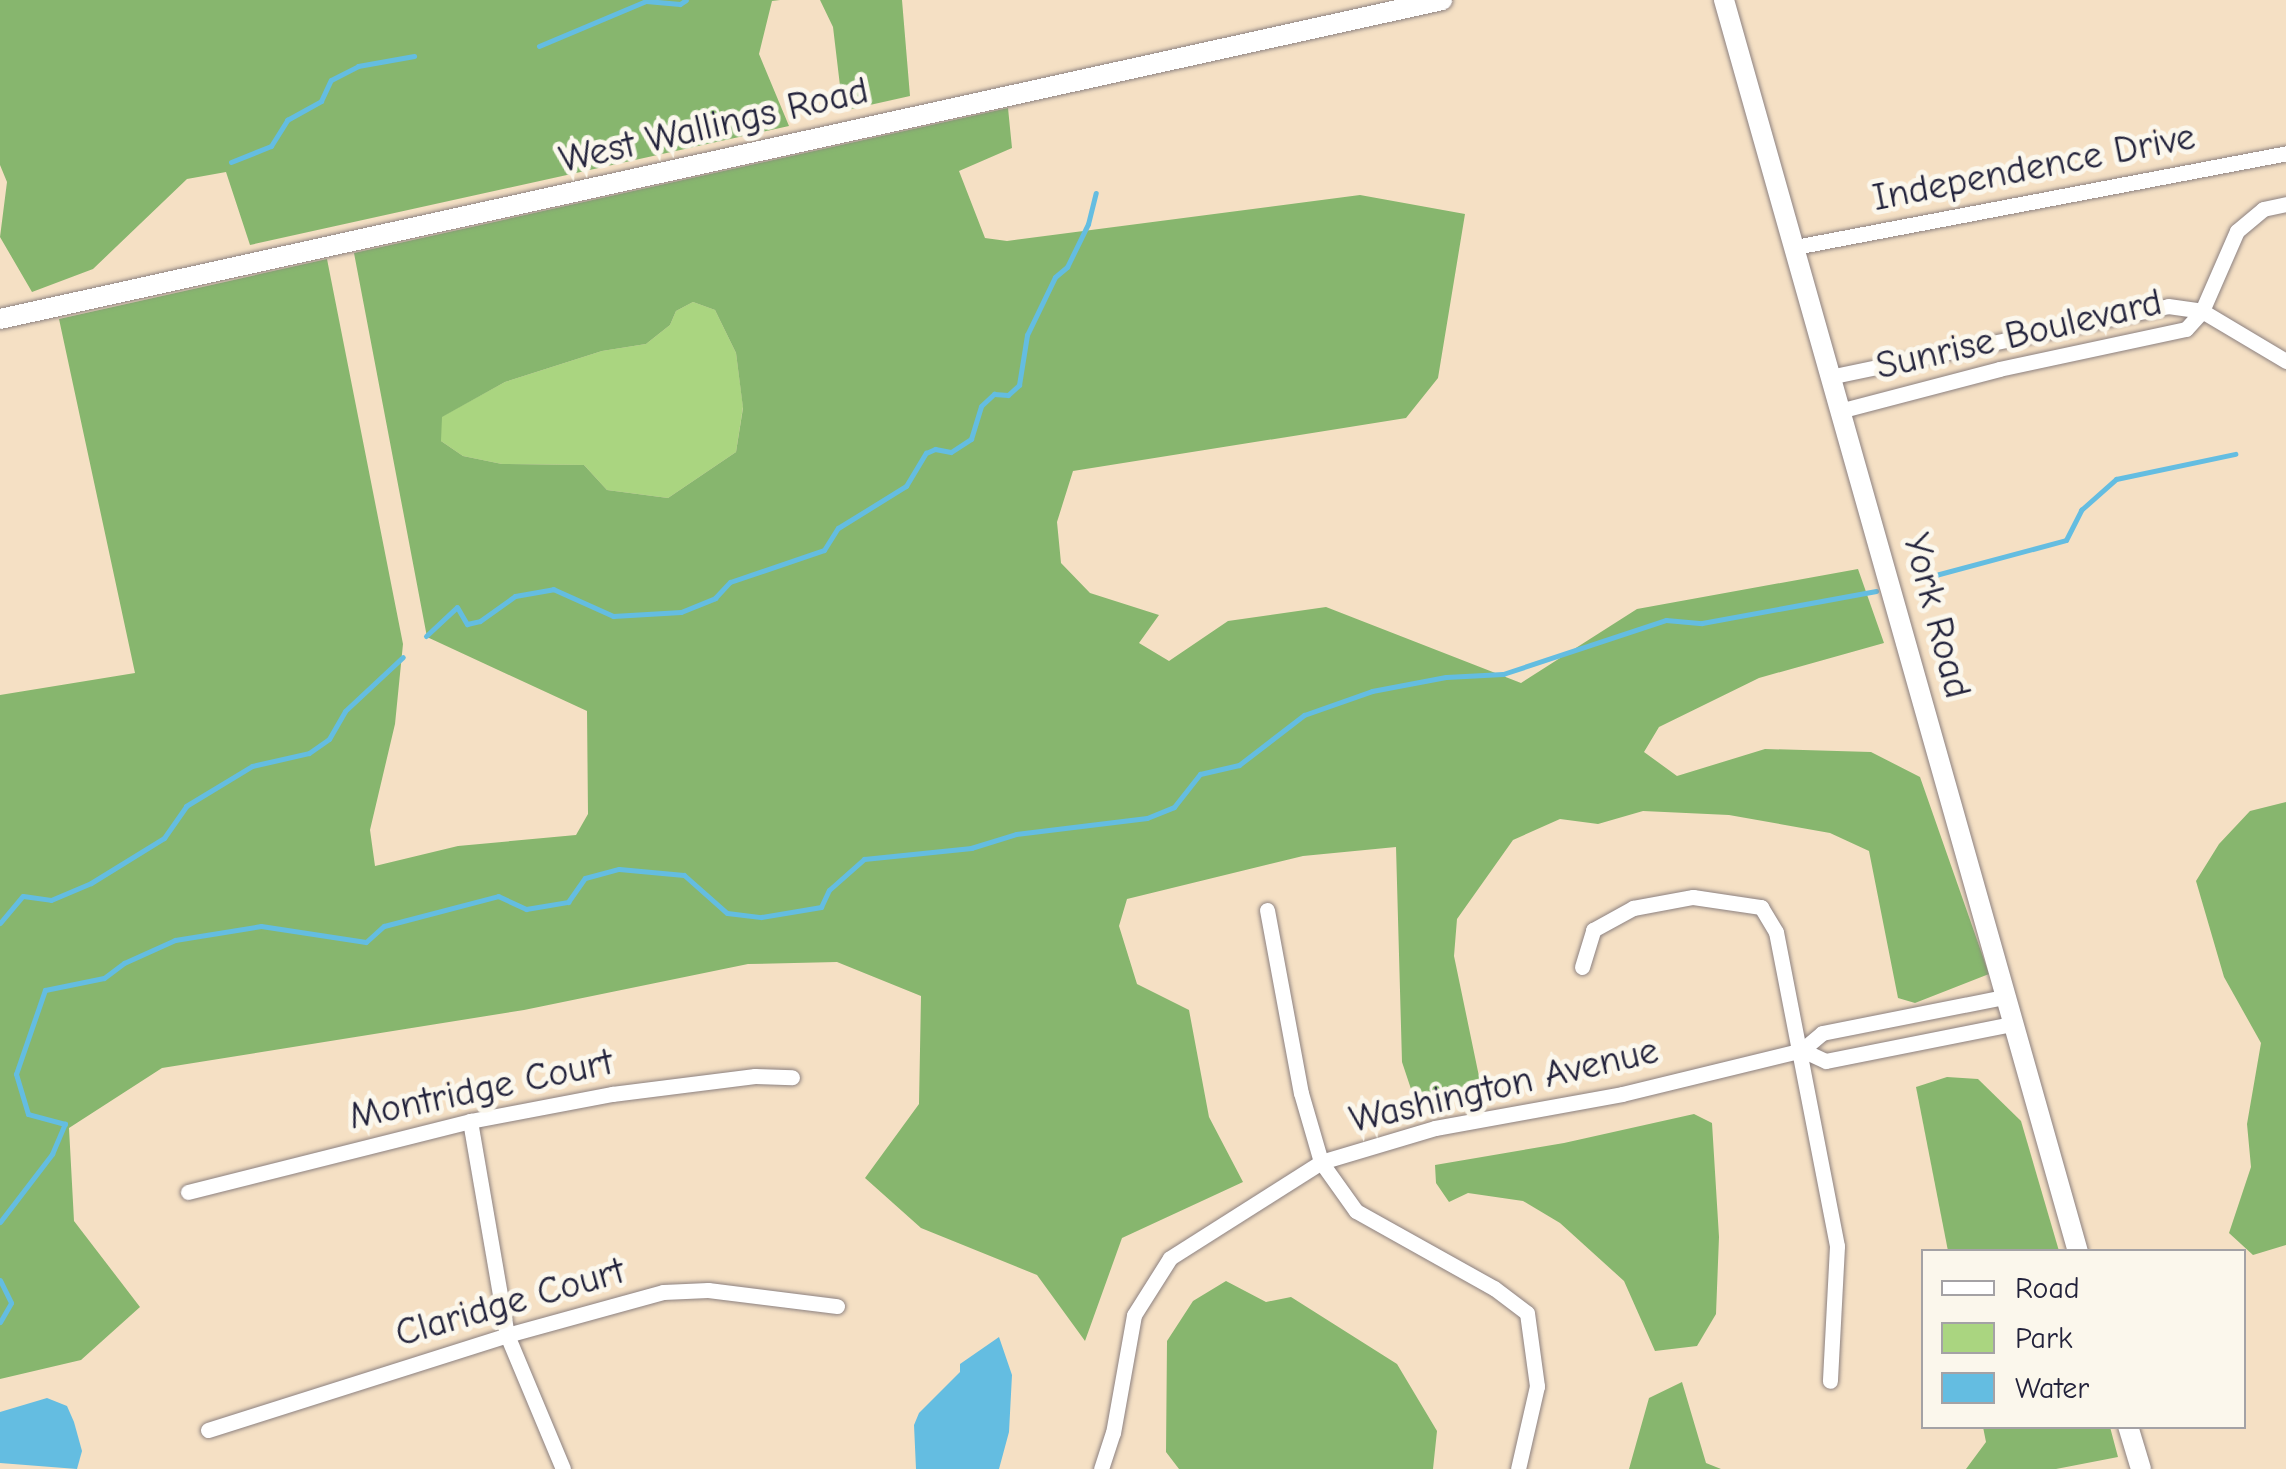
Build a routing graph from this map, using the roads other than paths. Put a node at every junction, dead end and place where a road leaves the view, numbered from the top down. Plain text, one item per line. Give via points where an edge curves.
1 (1442, 0) edge
2 (1724, 0) edge
3 (2286, 153) edge
4 (2286, 204) edge
5 (1795, 247) junction
6 (2202, 311) junction
7 (0, 319) edge
8 (2286, 360) edge
9 (1834, 376) junction
10 (1843, 410) junction
11 (1267, 910) dead end
12 (1582, 968) dead end
13 (2004, 997) junction
14 (2012, 1024) junction
15 (1802, 1050) junction
16 (792, 1077) dead end
17 (470, 1121) junction
18 (1321, 1162) junction
19 (188, 1192) dead end
20 (2077, 1249) edge
21 (837, 1306) dead end
22 (506, 1335) junction
23 (1830, 1381) dead end
24 (2129, 1429) edge
25 (208, 1430) dead end
26 (562, 1469) edge
27 (1101, 1469) edge
28 (1518, 1469) edge
29 (2141, 1469) edge

1 - 7 street, West Wallings Road
2 - 5 street, York Road
3 - 5 street, Independence Drive
4 - 6 street, Sunrise Boulevard via 2263,209 2237,232
5 - 9 street, York Road
6 - 8 street, Sunrise Boulevard
6 - 9 street, Sunrise Boulevard via 2168,306
6 - 10 street, Sunrise Boulevard via 2186,329
9 - 10 street, York Road
10 - 13 street, York Road
11 - 18 street
12 - 15 street via 1593,930 1634,908 1694,896 1761,908 1776,932
13 - 14 street, York Road
13 - 15 street, Washington Avenue via 1822,1033
14 - 15 street, Washington Avenue via 1826,1060
14 - 20 street, York Road
15 - 18 street, Washington Avenue via 1622,1094 1435,1128
15 - 23 street via 1837,1246
16 - 17 street, Montridge Court via 612,1094
17 - 19 street, Montridge Court
17 - 22 street
18 - 27 street, Washington Avenue via 1170,1258 1134,1315
18 - 28 street via 1356,1210 1526,1313 1537,1386
21 - 22 street, Claridge Court via 708,1290 663,1292
22 - 25 street, Claridge Court
22 - 26 street
24 - 29 street

